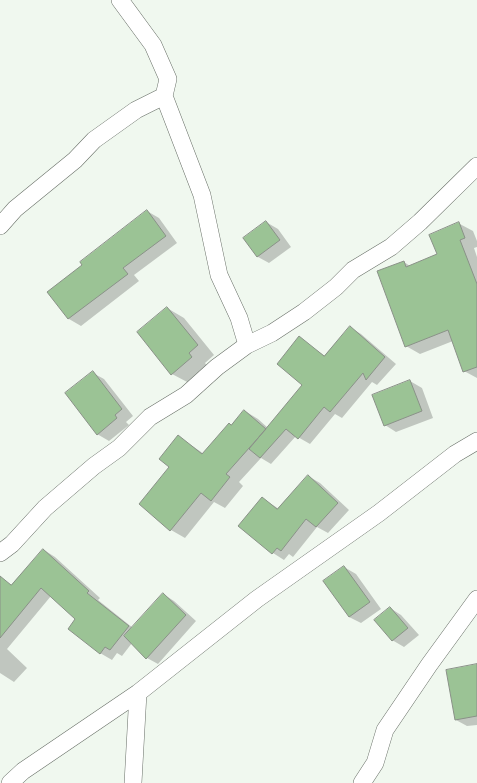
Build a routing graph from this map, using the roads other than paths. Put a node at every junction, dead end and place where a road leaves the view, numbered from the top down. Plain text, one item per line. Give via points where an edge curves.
1 (120, 0) edge
2 (164, 96) junction
3 (477, 166) edge
4 (0, 226) edge
5 (247, 345) junction
6 (477, 441) edge
7 (0, 553) edge
8 (477, 598) edge
9 (138, 693) junction
10 (10, 783) edge
11 (133, 783) edge
12 (362, 783) edge

1 - 2 street via 153,45 168,79
2 - 4 street via 136,110 94,140 75,160 15,209
2 - 5 street via 202,196 219,275
3 - 5 street via 391,247 353,270 304,312 272,333
5 - 7 street via 186,395 150,417 119,448 45,508 12,544
6 - 9 street via 455,454 379,513 257,599
8 - 12 street via 385,730 375,763
9 - 10 street via 23,771
9 - 11 street

